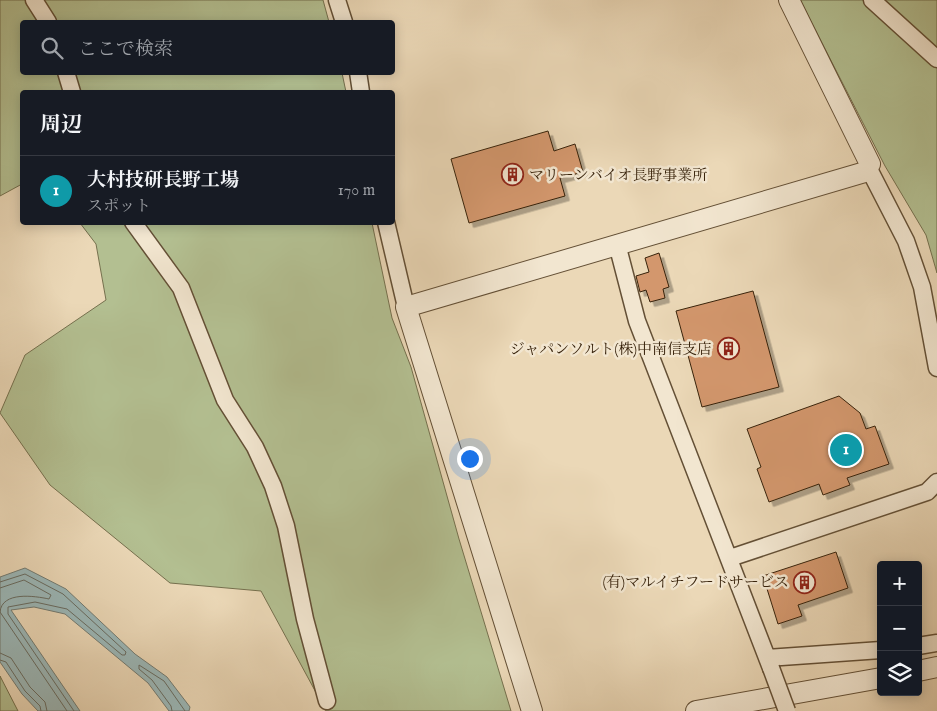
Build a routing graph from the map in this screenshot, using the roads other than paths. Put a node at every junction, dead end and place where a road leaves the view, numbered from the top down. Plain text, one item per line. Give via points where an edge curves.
1 (34, 0) edge
2 (337, 0) edge
3 (789, 0) edge
4 (872, 0) edge
5 (47, 20) edge
6 (343, 20) edge
7 (937, 58) edge
8 (67, 75) edge
9 (358, 75) edge
10 (71, 90) edge
11 (361, 90) edge
12 (869, 169) junction
13 (135, 225) edge
14 (387, 225) edge
15 (617, 244) junction
16 (406, 307) junction
17 (937, 368) edge
18 (937, 482) edge
19 (730, 558) junction
20 (937, 643) edge
21 (922, 645) edge
22 (877, 650) edge
23 (769, 663) junction
24 (937, 668) edge
25 (922, 670) edge
26 (877, 679) edge
27 (327, 701) dead end
28 (532, 711) edge
29 (696, 711) edge
30 (787, 711) edge

1 - 5 street
2 - 6 street
3 - 12 street via 837,93 870,164
4 - 7 street
8 - 10 street
9 - 11 street
12 - 15 street via 858,175
12 - 17 street via 906,241 922,287
13 - 27 street via 181,288 225,400 255,447 273,486 286,526 305,619
14 - 16 street
15 - 16 street
15 - 19 street via 637,321
16 - 28 street
18 - 19 street via 927,492
19 - 23 street
20 - 21 street
22 - 23 street
23 - 30 street, bridge
24 - 25 street
26 - 29 street

